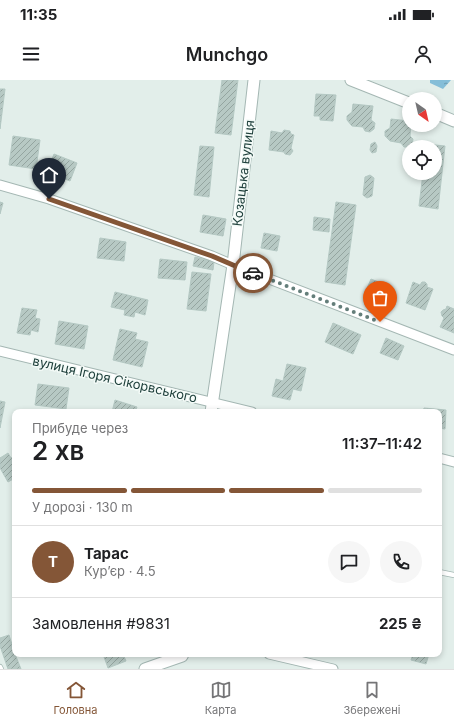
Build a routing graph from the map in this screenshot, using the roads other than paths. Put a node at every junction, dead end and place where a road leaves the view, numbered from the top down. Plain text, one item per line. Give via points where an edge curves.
1 (254, 80) edge
2 (351, 80) edge
3 (402, 100) edge
4 (442, 116) edge
5 (454, 121) edge
6 (0, 185) edge
7 (233, 265) junction
8 (454, 350) edge
9 (0, 351) edge
10 (212, 407) edge
11 (228, 409) edge
12 (442, 459) edge
13 (454, 462) edge
14 (442, 573) edge
15 (454, 576) edge
16 (178, 657) edge
17 (282, 657) edge
18 (145, 669) edge
19 (333, 669) edge

1 - 7 street, Козацька вулиця
2 - 3 street
4 - 5 street
6 - 7 street via 49,199
7 - 8 street
7 - 10 street, Козацька вулиця
9 - 10 street, вулиця Ігоря Сікорвського
10 - 11 street, вулиця Ігоря Сікорвського
12 - 13 street
14 - 15 lane
16 - 18 street
17 - 19 street

